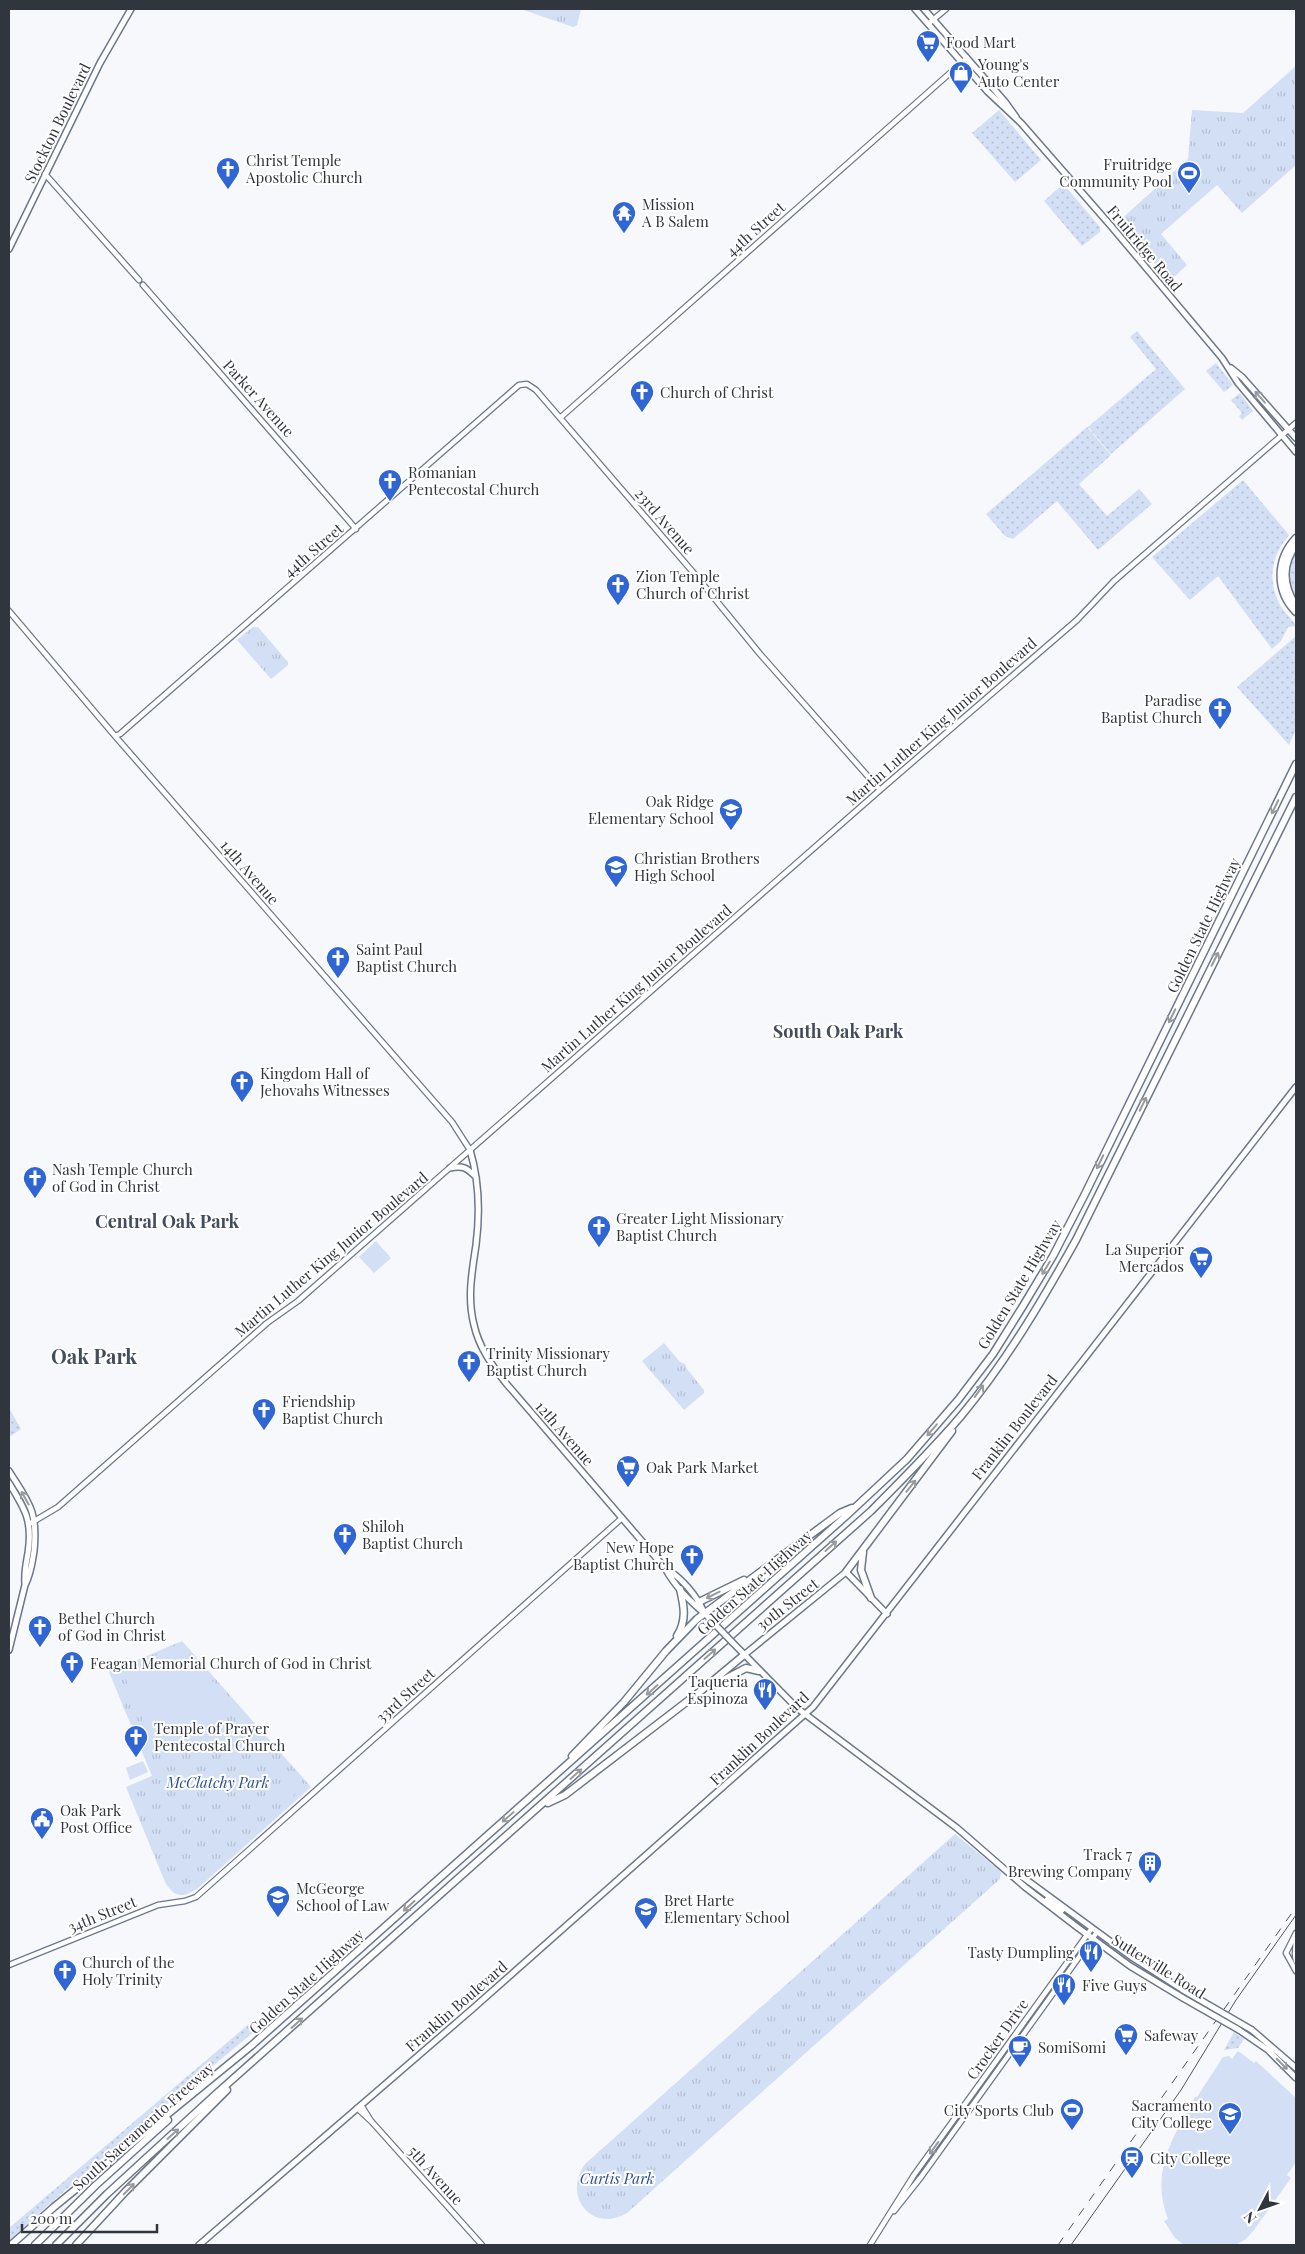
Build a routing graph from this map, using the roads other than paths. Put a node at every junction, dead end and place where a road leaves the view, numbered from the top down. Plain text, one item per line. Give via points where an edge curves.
1 (131, 9) edge
2 (915, 9) edge
3 (924, 9) edge
4 (946, 9) edge
5 (933, 20) junction
6 (928, 24) junction
7 (967, 58) junction
8 (962, 62) junction
9 (1021, 124) junction
10 (45, 174) junction
11 (9, 249) edge
12 (139, 280) dead end
13 (143, 285) dead end
14 (1229, 367) junction
15 (527, 384) joint
16 (560, 418) junction
17 (1296, 423) edge
18 (1288, 430) junction
19 (1281, 436) junction
20 (1296, 438) edge
21 (1296, 452) edge
22 (356, 528) junction
23 (1296, 538) edge
24 (1296, 545) edge
25 (1296, 606) edge
26 (9, 611) edge
27 (1296, 612) edge
28 (115, 736) junction
29 (1296, 763) edge
30 (880, 790) junction
31 (1296, 797) edge
32 (1296, 805) edge
33 (1277, 835) junction
34 (1296, 1087) edge
35 (470, 1150) junction
36 (450, 1168) junction
37 (476, 1178) junction
38 (961, 1416) junction
39 (9, 1470) edge
40 (9, 1483) edge
41 (858, 1506) junction
42 (622, 1518) junction
43 (33, 1522) junction
44 (864, 1546) junction
45 (666, 1568) junction
46 (846, 1572) junction
47 (759, 1573) junction
48 (680, 1589) junction
49 (871, 1598) junction
50 (699, 1602) junction
51 (887, 1614) junction
52 (706, 1615) junction
53 (674, 1642) junction
54 (9, 1650) edge
55 (742, 1653) junction
56 (760, 1671) junction
57 (702, 1690) junction
58 (806, 1715) junction
59 (545, 1785) junction
60 (540, 1807) junction
61 (1010, 1873) junction
62 (204, 1891) joint
63 (1042, 1900) junction
64 (1067, 1910) junction
65 (1092, 1928) junction
66 (1098, 1932) junction
67 (1296, 1933) edge
68 (1087, 1935) junction
69 (1093, 1938) junction
70 (1296, 1940) edge
71 (1296, 1961) edge
72 (9, 1965) edge
73 (1296, 1971) edge
74 (260, 2056) junction
75 (227, 2068) junction
76 (1296, 2068) edge
77 (1296, 2078) edge
78 (359, 2106) junction
79 (889, 2215) junction
80 (11, 2245) edge
81 (34, 2245) edge
82 (56, 2245) edge
83 (76, 2245) edge
84 (198, 2245) edge
85 (482, 2245) edge
86 (870, 2245) edge

1 - 10 main road, Stockton Boulevard via 100,63
2 - 6 main road, Fruitridge Road
3 - 5 main road, Fruitridge Road
4 - 5 street
5 - 6 street
5 - 7 main road, Fruitridge Road
6 - 8 main road, Fruitridge Road
7 - 8 street, 44th Street
7 - 9 main road, Fruitridge Road
8 - 9 main road, Fruitridge Road
8 - 16 street, 44th Street
9 - 14 main road, Fruitridge Road
10 - 11 main road, Stockton Boulevard
10 - 12 street
13 - 22 street, Parker Avenue
18 -> 14 main road, Fruitridge Road via 1242,377
14 - 19 main road, Fruitridge Road
15 - 16 street, 23rd Avenue
15 - 22 street, 44th Street via 519,385
16 - 30 street, 23rd Avenue
17 - 18 street, Martin Luther King Junior Boulevard
18 - 19 street, Martin Luther King Junior Boulevard
18 - 20 main road, Fruitridge Road
19 - 21 main road, Fruitridge Road
19 - 30 street, Martin Luther King Junior Boulevard via 1114,582 1083,615
22 - 28 street, 44th Street
23 - 27 highway via 1285,554 1280,581
24 - 25 highway via 1285,569 1290,596
26 - 28 street, 14th Avenue
28 - 35 street, 14th Avenue via 452,1122
29 -> 41 highway, Golden State Highway via 1053,1256 993,1354 958,1400 907,1459
30 - 35 street, Martin Luther King Junior Boulevard
31 - 33 highway, Golden State Highway
32 - 33 highway
38 -> 33 highway, Golden State Highway via 1017,1340 1048,1291
34 - 51 main road, Franklin Boulevard
35 - 36 street, Martin Luther King Junior Boulevard
35 - 37 main road, 12th Avenue
36 - 37 main road via 465,1167
36 - 43 street, Martin Luther King Junior Boulevard via 58,1507
37 - 42 main road, 12th Avenue via 478,1228 470,1300 478,1339 492,1364
44 -> 38 highway
60 -> 38 highway, Golden State Highway via 871,1511
43 -> 39 main road via 26,1498
40 - 43 main road
41 - 47 highway via 840,1513
41 -> 59 highway, Golden State Highway
42 - 45 main road, 12th Avenue
42 - 62 street, 33rd Street
43 - 54 main road via 30,1576
44 - 46 highway
44 - 49 highway via 861,1570
45 - 48 main road, 12th Avenue
45 - 50 main road, 12th Avenue
46 - 49 main road
46 - 55 main road, 30th Street
47 -> 50 highway
47 - 52 highway
48 - 52 main road, 12th Avenue
48 - 53 highway via 684,1619
49 - 51 main road
50 - 52 main road, 12th Avenue
51 - 58 main road, Franklin Boulevard
52 - 53 highway
52 - 55 main road, 12th Avenue, bridge
53 - 59 highway via 629,1697
55 - 56 main road, 12th Avenue
55 - 57 highway
56 - 57 highway via 745,1668
56 - 58 main road, 12th Avenue
57 - 60 highway via 565,1795
58 - 61 main road, Sutterville Road via 944,1818
58 - 78 main road, Franklin Boulevard
59 -> 75 highway, Golden State Highway
74 -> 60 highway, Golden State Highway
61 - 63 main road, Sutterville Road
61 - 64 main road, Sutterville Road via 1024,1878
62 - 72 street, 34th Street via 189,1900 158,1905
63 - 64 main road
63 - 68 main road, Sutterville Road
64 - 65 main road, Sutterville Road
65 - 66 main road, Sutterville Road
65 - 68 street, Crocker Drive
66 - 69 street, Crocker Drive
66 - 76 main road, Sutterville Road, bridge via 1183,1990 1252,2030
67 - 73 street via 1287,1947 1286,1956
68 - 69 main road, Sutterville Road
68 -> 79 street, Crocker Drive via 914,2175
69 -> 77 main road, Sutterville Road, bridge via 1130,1966 1240,2030 1268,2050
69 - 79 street, Crocker Drive via 921,2177
70 - 71 street
82 -> 74 highway, Golden State Highway via 111,2190
83 -> 74 highway
75 - 80 highway, Golden State Highway
75 - 81 highway, South Sacramento Freeway
78 - 84 main road, Franklin Boulevard
78 - 85 street, 5th Avenue
79 - 86 street, Crocker Drive

